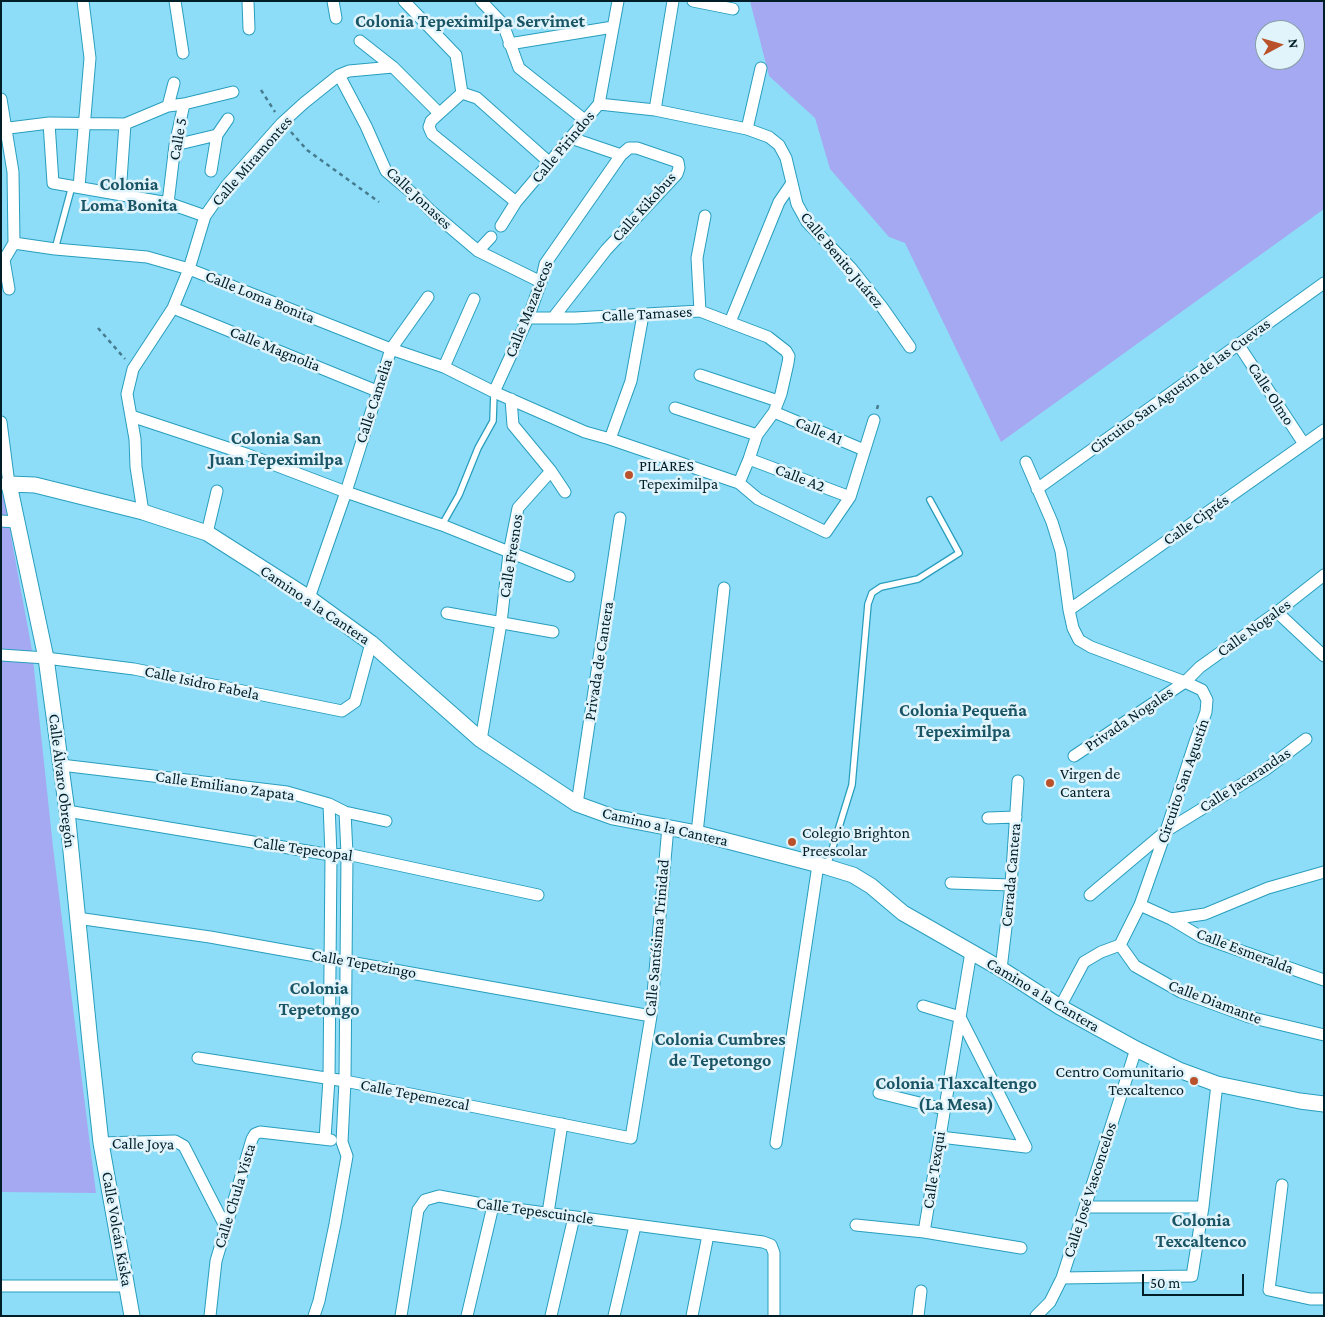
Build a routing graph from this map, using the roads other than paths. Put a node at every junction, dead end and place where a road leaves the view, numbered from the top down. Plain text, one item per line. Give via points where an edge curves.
1 (84, 1) edge
2 (175, 1) edge
3 (248, 1) edge
4 (333, 1) edge
5 (404, 1) edge
6 (481, 1) edge
7 (618, 1) edge
8 (673, 1) edge
9 (693, 1) edge
10 (733, 10) dead end
11 (336, 18) dead end
12 (614, 27) junction
13 (249, 29) dead end
14 (360, 41) dead end
15 (509, 44) junction
16 (183, 53) dead end
17 (393, 67) junction
18 (761, 68) dead end
19 (339, 75) junction
20 (174, 83) dead end
21 (233, 92) dead end
22 (462, 93) junction
23 (1, 99) edge
24 (184, 104) junction
25 (598, 104) junction
26 (168, 106) junction
27 (655, 110) junction
28 (438, 113) junction
29 (228, 119) dead end
30 (586, 121) junction
31 (49, 122) junction
32 (85, 124) junction
33 (125, 124) junction
34 (4, 128) edge
35 (747, 129) junction
36 (217, 135) junction
37 (571, 138) junction
38 (175, 145) junction
39 (621, 155) junction
40 (550, 163) junction
41 (212, 171) dead end
42 (792, 183) junction
43 (76, 187) junction
44 (120, 194) junction
45 (516, 202) junction
46 (168, 203) junction
47 (205, 216) junction
48 (705, 216) dead end
49 (500, 226) dead end
50 (491, 237) dead end
51 (14, 243) junction
52 (55, 249) junction
53 (478, 251) junction
54 (189, 269) junction
55 (541, 282) junction
56 (1324, 283) edge
57 (9, 289) dead end
58 (428, 297) dead end
59 (474, 299) dead end
60 (173, 308) junction
61 (700, 311) junction
62 (644, 314) junction
63 (528, 318) junction
64 (553, 318) junction
65 (730, 322) junction
66 (1238, 344) junction
67 (910, 347) dead end
68 (390, 349) junction
69 (444, 367) junction
70 (700, 375) dead end
71 (377, 391) junction
72 (494, 392) junction
73 (511, 399) junction
74 (776, 406) junction
75 (675, 408) dead end
76 (131, 416) junction
77 (874, 420) dead end
78 (1, 422) edge
79 (1324, 430) edge
80 (757, 435) junction
81 (610, 439) junction
82 (1304, 444) junction
83 (864, 450) junction
84 (750, 459) junction
85 (1026, 462) dead end
86 (551, 471) junction
87 (739, 483) junction
88 (5, 484) edge
89 (1037, 489) junction
90 (218, 491) dead end
91 (346, 492) junction
92 (565, 492) dead end
93 (850, 497) junction
94 (930, 500) dead end
95 (143, 512) junction
96 (620, 518) dead end
97 (9, 522) edge
98 (442, 525) junction
99 (207, 533) junction
100 (509, 553) junction
101 (1324, 575) edge
102 (569, 576) dead end
103 (724, 588) dead end
104 (309, 598) junction
105 (1069, 610) junction
106 (1277, 612) junction
107 (447, 613) dead end
108 (501, 623) junction
109 (553, 632) dead end
110 (371, 643) junction
111 (1, 655) edge
112 (1324, 656) edge
113 (46, 658) junction
114 (1185, 682) junction
115 (1306, 739) dead end
116 (481, 740) junction
117 (1074, 756) dead end
118 (61, 766) junction
119 (1018, 781) dead end
120 (329, 804) junction
121 (577, 804) junction
122 (67, 811) junction
123 (345, 812) junction
124 (1016, 817) junction
125 (988, 818) dead end
126 (386, 821) dead end
127 (668, 827) junction
128 (1166, 831) junction
129 (697, 833) junction
130 (347, 854) junction
131 (331, 855) junction
132 (823, 866) junction
133 (1324, 872) edge
134 (951, 883) dead end
135 (1011, 885) junction
136 (538, 895) dead end
137 (1090, 895) dead end
138 (1140, 904) junction
139 (77, 918) junction
140 (1171, 919) junction
141 (1120, 945) junction
142 (970, 952) junction
143 (329, 958) junction
144 (345, 960) junction
145 (1002, 969) junction
146 (1324, 980) edge
147 (923, 1006) dead end
148 (1060, 1007) junction
149 (651, 1016) junction
150 (960, 1017) junction
151 (1324, 1035) edge
152 (1136, 1049) junction
153 (198, 1058) dead end
154 (328, 1079) junction
155 (345, 1081) junction
156 (1217, 1084) junction
157 (880, 1093) dead end
158 (1324, 1104) edge
159 (944, 1109) junction
160 (562, 1124) junction
161 (940, 1137) junction
162 (631, 1138) joint
163 (325, 1139) junction
164 (342, 1142) junction
165 (101, 1143) junction
166 (776, 1143) dead end
167 (1282, 1185) dead end
168 (493, 1206) junction
169 (1085, 1207) junction
170 (1203, 1207) junction
171 (548, 1213) junction
172 (574, 1217) junction
173 (856, 1225) dead end
174 (225, 1226) junction
175 (636, 1226) junction
176 (924, 1232) junction
177 (708, 1235) junction
178 (1021, 1248) dead end
179 (1062, 1278) junction
180 (1, 1286) edge
181 (127, 1286) junction
182 (921, 1292) dead end
183 (1324, 1299) edge
184 (132, 1316) edge
185 (210, 1316) edge
186 (314, 1316) edge
187 (401, 1316) edge
188 (467, 1316) edge
189 (551, 1316) edge
190 (614, 1316) edge
191 (692, 1316) edge
192 (774, 1316) edge
193 (918, 1316) edge
194 (1036, 1316) edge

1 - 32 street via 90,58
2 - 16 street
3 - 13 street
4 - 11 street
5 - 22 street via 456,55
6 - 15 street via 503,24
7 - 12 street, Calle Pirindos
8 - 27 street
9 - 10 street
12 - 15 street
12 - 25 street, Calle Pirindos
14 - 17 street
15 - 30 street via 519,68
17 - 19 street, Calle Miramontes
17 - 28 street
18 - 35 street
19 - 47 street, Calle Miramontes via 282,123 227,185
19 - 53 street, Calle Jonases via 386,171
20 - 26 street
21 - 24 street
22 - 28 street
22 - 40 street via 477,98
23 - 34 street
24 - 26 street
24 - 38 street, Calle 5
25 - 27 street, Calle Benito Juárez
25 - 30 street, Calle Pirindos
26 - 33 street
27 - 35 street, Calle Benito Juárez
28 - 45 street via 431,121 432,134
29 - 36 street
30 - 37 street, Calle Pirindos
31 - 32 street
31 - 34 street
31 - 43 street via 53,183
32 - 33 street
32 - 43 street
33 - 44 street
34 - 51 street via 13,172
35 - 42 street, Calle Benito Juárez via 779,144
36 - 38 street
36 - 41 street
37 - 39 street
37 - 40 street, Calle Pirindos
38 - 46 street, Calle 5
39 - 55 street, Calle Mazatecos via 545,264
39 - 64 street, Calle Kikobus via 629,148 637,148 678,162 679,168 606,250
40 - 45 street, Calle Pirindos
42 - 65 street via 779,202
42 - 67 street, Calle Benito Juárez via 797,204 807,222 852,268
43 - 44 street
43 - 52 lane
44 - 46 street
45 - 49 street, Calle Pirindos
46 - 47 street
47 - 54 street, Calle Miramontes
48 - 61 street via 697,258
50 - 53 street
51 - 52 street, Calle Loma Bonita
51 - 57 street via 4,260
52 - 54 street, Calle Loma Bonita via 147,257
53 - 55 street, Calle Jonases
54 - 60 street, Calle Miramontes
54 - 68 street, Calle Loma Bonita
55 - 63 street, Calle Mazatecos
56 - 66 street, Circuito San Agustín de las Cuevas
58 - 68 street, Calle Camelia
59 - 69 street
60 - 71 street, Calle Magnolia
60 - 76 street, Calle Miramontes via 133,369 127,394
61 - 62 street, Calle Tamases
61 - 65 street, Calle Tamases
62 - 64 street, Calle Tamases
62 - 81 street via 631,381
63 - 64 street, Calle Tamases
63 - 72 street, Calle Mazatecos
65 - 74 street, Calle Tamases via 768,337 789,356
66 - 82 street, Calle Olmo
66 - 89 street, Circuito San Agustín de las Cuevas
68 - 69 street, Calle Loma Bonita
68 - 71 street, Calle Camelia
69 - 72 street, Calle Loma Bonita
70 - 74 street, Calle A1
71 - 91 street, Calle Camelia
72 - 73 street, Calle Loma Bonita
72 - 98 lane via 493,421
73 - 81 street, Calle Loma Bonita via 585,432
73 - 86 street via 513,425
74 - 80 street
74 - 83 street, Calle A1
75 - 80 street
76 - 91 street
76 - 95 street, Calle Miramontes
77 - 83 street
78 - 88 street, Calle Álvaro Obregón
79 - 82 street, Calle Ciprés
80 - 84 street
81 - 87 street, Calle Loma Bonita
82 - 105 street, Calle Ciprés
83 - 93 street
84 - 87 street
84 - 93 street, Calle A2
85 - 89 street, Circuito San Agustín
86 - 92 street
86 - 100 street, Calle Fresnos via 518,508
87 - 93 street via 758,499 826,532
88 - 95 street, Camino a la Cantera via 35,485
88 - 97 street, Calle Álvaro Obregón
89 - 105 street, Circuito San Agustín via 1061,551
90 - 99 street
91 - 98 street
91 - 104 street, Calle Camelia
94 - 132 lane via 959,553 918,579 881,587 872,593 868,604 852,785 834,844
95 - 99 street, Camino a la Cantera
96 - 121 street, Privada de Cantera
97 - 113 street, Calle Álvaro Obregón
98 - 100 street
99 - 104 street, Camino a la Cantera
100 - 102 street
100 - 108 street, Calle Fresnos
101 - 106 street, Calle Nogales
103 - 129 street
104 - 110 street, Camino a la Cantera
105 - 114 street, Circuito San Agustín via 1079,640
106 - 112 street
106 - 114 street, Calle Nogales via 1200,667
107 - 108 street
108 - 109 street
108 - 116 street, Calle Fresnos
110 - 113 street, Calle Isidro Fabela via 355,702 342,711 134,669
110 - 116 street, Camino a la Cantera
111 - 113 street, Calle Isidro Fabela
113 - 118 street, Calle Álvaro Obregón
114 - 117 street, Privada Nogales
114 - 128 street, Circuito San Agustín via 1202,690 1207,700 1206,712
115 - 128 street, Calle Jacarandas via 1265,770
116 - 121 street, Camino a la Cantera
118 - 120 street, Calle Emiliano Zapata via 287,792
118 - 122 street, Calle Álvaro Obregón
119 - 124 street, Cerrada Cantera
120 - 123 street, Calle Emiliano Zapata
120 - 131 street
121 - 127 street, Camino a la Cantera via 613,817
122 - 131 street, Calle Tepecopal
122 - 139 street, Calle Álvaro Obregón
123 - 126 street, Calle Emiliano Zapata
123 - 130 street
124 - 125 street
124 - 135 street, Cerrada Cantera
127 - 129 street, Camino a la Cantera
127 - 149 street, Calle Santísima Trinidad
128 - 137 street, Calle Jacarandas
128 - 138 street, Circuito San Agustín
129 - 132 street, Camino a la Cantera
130 - 131 street, Calle Tepecopal
130 - 136 street, Calle Tepecopal
130 - 144 street
131 - 143 street
132 - 142 street, Camino a la Cantera via 853,875 903,913
132 - 166 street
133 - 140 street via 1268,888 1205,914
134 - 135 street
135 - 145 street, Cerrada Cantera
138 - 140 street, Calle Esmeralda
138 - 141 street, Circuito San Agustín
139 - 143 street, Calle Tepetzingo
139 - 165 street, Calle Álvaro Obregón
140 - 146 street, Calle Esmeralda via 1201,937
141 - 148 street via 1084,962
141 - 151 street, Calle Diamante via 1135,966 1181,992 1249,1017
142 - 145 street, Camino a la Cantera
142 - 150 street, Calle Texqui
143 - 144 street, Calle Tepetzingo
143 - 154 street
144 - 149 street, Calle Tepetzingo
144 - 155 street
145 - 148 street, Camino a la Cantera
147 - 150 street
148 - 152 street, Camino a la Cantera
149 - 162 street, Calle Santísima Trinidad
150 - 159 street, Calle Texqui
150 - 161 street via 1026,1147
152 - 156 street, Camino a la Cantera
152 - 169 street, Calle José Vasconcelos
153 - 154 street, Calle Tepemezcal
154 - 155 street, Calle Tepemezcal
154 - 163 street
155 - 160 street, Calle Tepemezcal
155 - 164 street
156 - 158 street, Camino a la Cantera
156 - 170 street
157 - 159 street
159 - 161 street, Calle Texqui
160 - 162 street, Calle Tepemezcal
160 - 171 street
161 - 176 street, Calle Texqui
163 - 164 street, Calle Chula Vista
163 - 174 street, Calle Chula Vista via 255,1134
164 - 186 street via 347,1156
165 - 174 street, Calle Joya via 174,1141 184,1146
165 - 181 street, Calle Volcán Kiska
167 - 183 street via 1269,1290
168 - 171 street, Calle Tepescuincle
168 - 187 street, Calle Tepescuincle via 439,1196 425,1200 418,1210
168 - 188 street
169 - 170 street
169 - 179 street, Calle José Vasconcelos
170 - 179 street via 1192,1276
171 - 172 street, Calle Tepescuincle
172 - 175 street, Calle Tepescuincle
172 - 189 street
173 - 176 street
174 - 185 street, Calle Chula Vista via 216,1261
175 - 177 street, Calle Tepescuincle
175 - 190 street
176 - 178 street, Calle Texqui
177 - 191 street
177 - 192 street, Calle Tepescuincle via 771,1245 774,1253
179 - 194 street, Calle José Vasconcelos via 1050,1302
180 - 181 street
181 - 184 street, Calle Volcán Kiska
182 - 193 street

